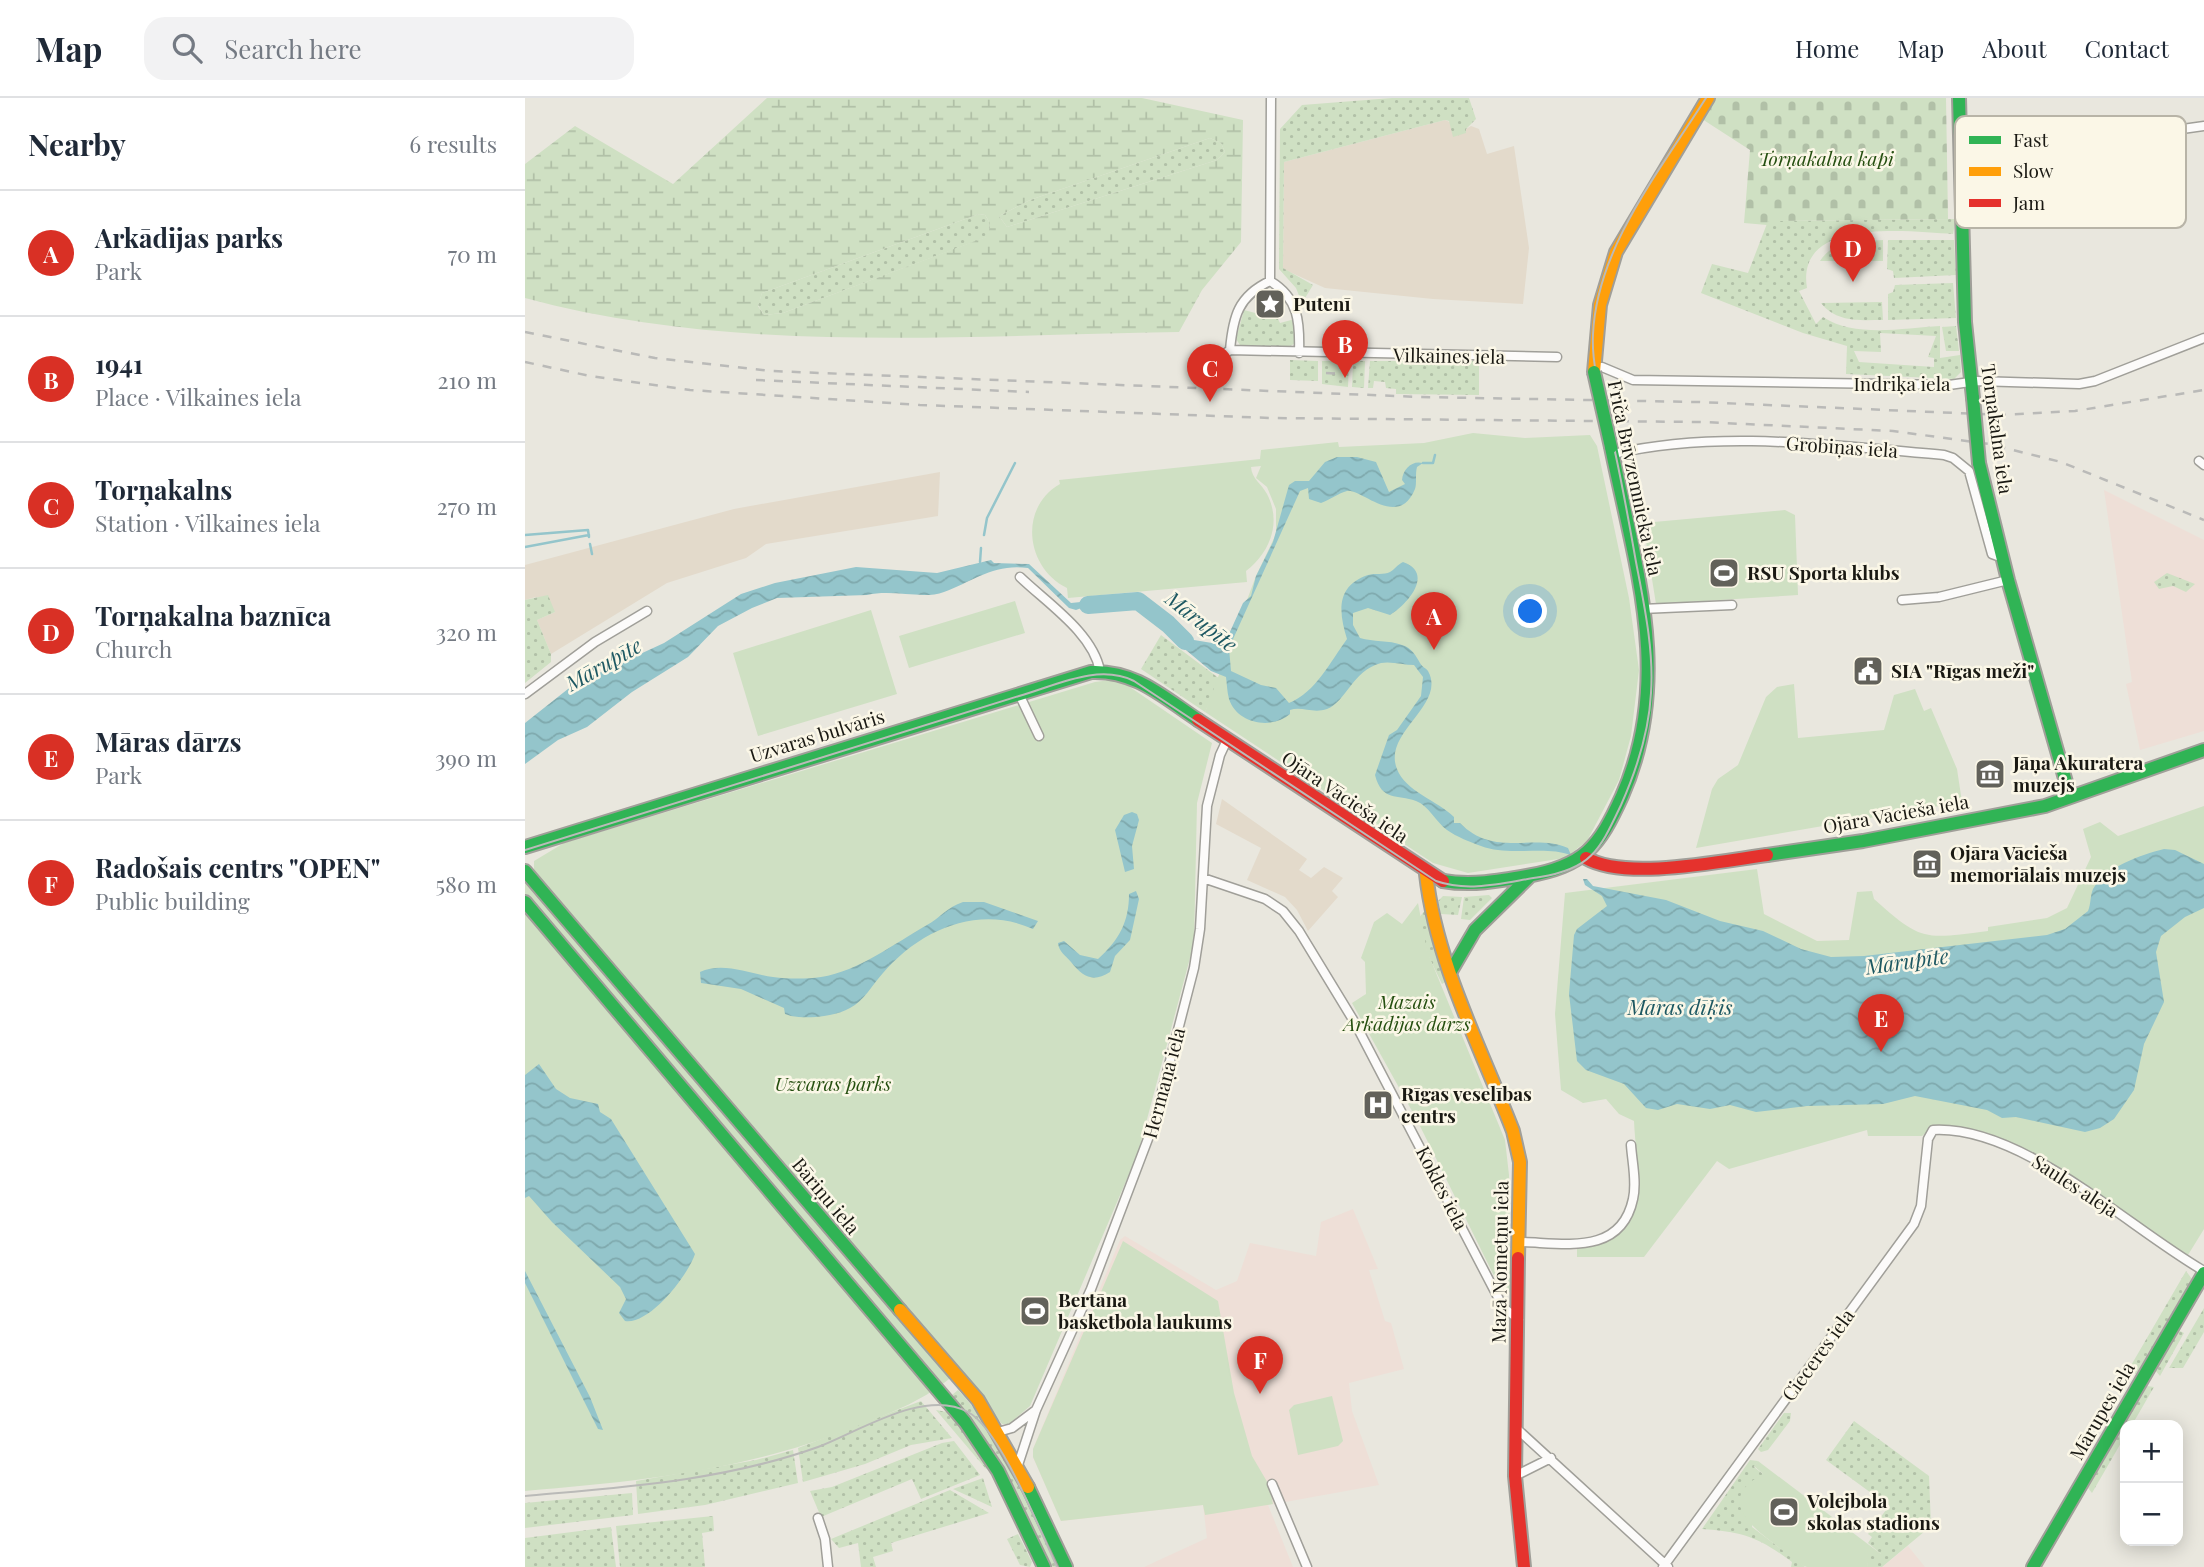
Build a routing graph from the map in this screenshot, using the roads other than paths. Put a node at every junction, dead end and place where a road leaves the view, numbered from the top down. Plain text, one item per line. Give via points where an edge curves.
1 (1271, 98) edge
2 (1708, 98) edge
3 (1959, 98) edge
4 (1960, 116) edge
5 (2204, 126) edge
6 (2186, 129) edge
7 (1963, 228) edge
8 (1271, 281) junction
9 (2204, 338) edge
10 (1230, 350) junction
11 (1299, 353) junction
12 (1557, 357) dead end
13 (1196, 366) dead end
14 (1594, 370) junction
15 (1970, 383) junction
16 (1612, 450) junction
17 (2003, 558) junction
18 (1020, 577) dead end
19 (2008, 580) junction
20 (1902, 600) dead end
21 (1732, 605) dead end
22 (1642, 609) junction
23 (647, 611) dead end
24 (1100, 671) junction
25 (1122, 672) joint
26 (525, 694) edge
27 (1019, 694) junction
28 (1039, 736) dead end
29 (1227, 740) junction
30 (2204, 750) edge
31 (2070, 796) junction
32 (525, 847) edge
33 (1586, 858) junction
34 (1568, 868) joint
35 (525, 871) edge
36 (1426, 874) junction
37 (1530, 876) junction
38 (1203, 878) junction
39 (525, 902) edge
40 (1451, 971) junction
41 (1933, 1130) joint
42 (1631, 1145) dead end
43 (1521, 1242) junction
44 (2204, 1272) edge
45 (1519, 1320) junction
46 (932, 1350) junction
47 (916, 1364) junction
48 (1036, 1410) junction
49 (1516, 1428) junction
50 (998, 1432) junction
51 (1551, 1458) junction
52 (1018, 1465) junction
53 (1515, 1476) junction
54 (1272, 1484) dead end
55 (818, 1518) dead end
56 (1665, 1566) edge
57 (828, 1567) edge
58 (1044, 1567) edge
59 (1066, 1567) edge
60 (1307, 1567) edge
61 (1524, 1567) edge
62 (2033, 1567) edge

1 - 8 street
2 - 14 street, Friča Brīvzemnieka iela via 1616,252 1600,305
3 - 4 street, Torņakalna iela
5 - 6 street
7 - 15 street, Torņakalna iela
8 - 10 street via 1244,298 1236,311
8 - 11 street via 1291,299 1297,313
9 - 15 street, Indriķa iela via 2095,381
10 - 11 street, Vilkaines iela
10 - 13 street, Vilkaines iela via 1215,361
11 - 12 street, Vilkaines iela
14 - 15 street, Indriķa iela via 1602,367 1633,380
14 - 16 street, Friča Brīvzemnieka iela, bridge
15 - 17 street, Torņakalna iela, bridge via 1979,463
16 - 17 street, Grobiņas iela via 1714,440 1848,445 1953,458 1969,471 1992,554
16 - 22 street, Friča Brīvzemnieka iela
17 - 19 street, Torņakalna iela
18 - 24 street via 1086,640
19 - 20 street via 1939,597
19 - 31 street, Torņakalna iela
21 - 22 street
22 - 33 street, Friča Brīvzemnieka iela via 1650,681 1636,765 1605,832
23 - 26 street via 595,642
24 - 25 street, Uzvaras bulvāris
24 - 27 street, Uzvaras bulvāris
25 - 29 street, Ojāra Vācieša iela
27 - 28 street
27 - 32 street, Uzvaras bulvāris
29 - 36 street, Ojāra Vācieša iela
29 - 38 street, Hermaņa iela via 1210,790
30 - 31 street, Ojāra Vācieša iela
31 - 33 street, Ojāra Vācieša iela via 2007,815 1694,865 1618,869
33 - 34 street, Friča Brīvzemnieka iela
34 - 37 street, Ojāra Vācieša iela
35 - 46 street, Bāriņu iela
36 - 37 street, Ojāra Vācieša iela via 1462,885
36 - 40 street, Mazā Nometņu iela via 1429,901
37 - 40 street via 1476,925
38 - 45 street, Kokles iela via 1265,900 1295,925 1355,1023 1503,1307
38 - 48 street, Hermaņa iela via 1194,968 1154,1123 1091,1289
39 - 47 street, Bāriņu iela
40 - 43 street, Mazā Nometņu iela via 1518,1146
41 - 44 street, Saules aleja via 2020,1151
41 - 56 street, Cieceres iela via 1914,1224
42 - 43 street via 1633,1201 1609,1237 1585,1244
43 - 45 street, Mazā Nometņu iela
44 - 62 street, Mārupes iela
45 - 49 street, Mazā Nometņu iela
46 - 47 street
46 - 50 street, Bāriņu iela via 978,1401
47 - 58 street, Bāriņu iela via 981,1442
48 - 50 street via 1012,1428
48 - 52 street, Hermaņa iela
49 - 51 street
49 - 53 street, Mazā Nometņu iela
50 - 52 street, Bāriņu iela
51 - 53 street
51 - 56 street
52 - 59 street, Bāriņu iela
53 - 61 street, Mazā Nometņu iela
54 - 60 street
55 - 57 street

